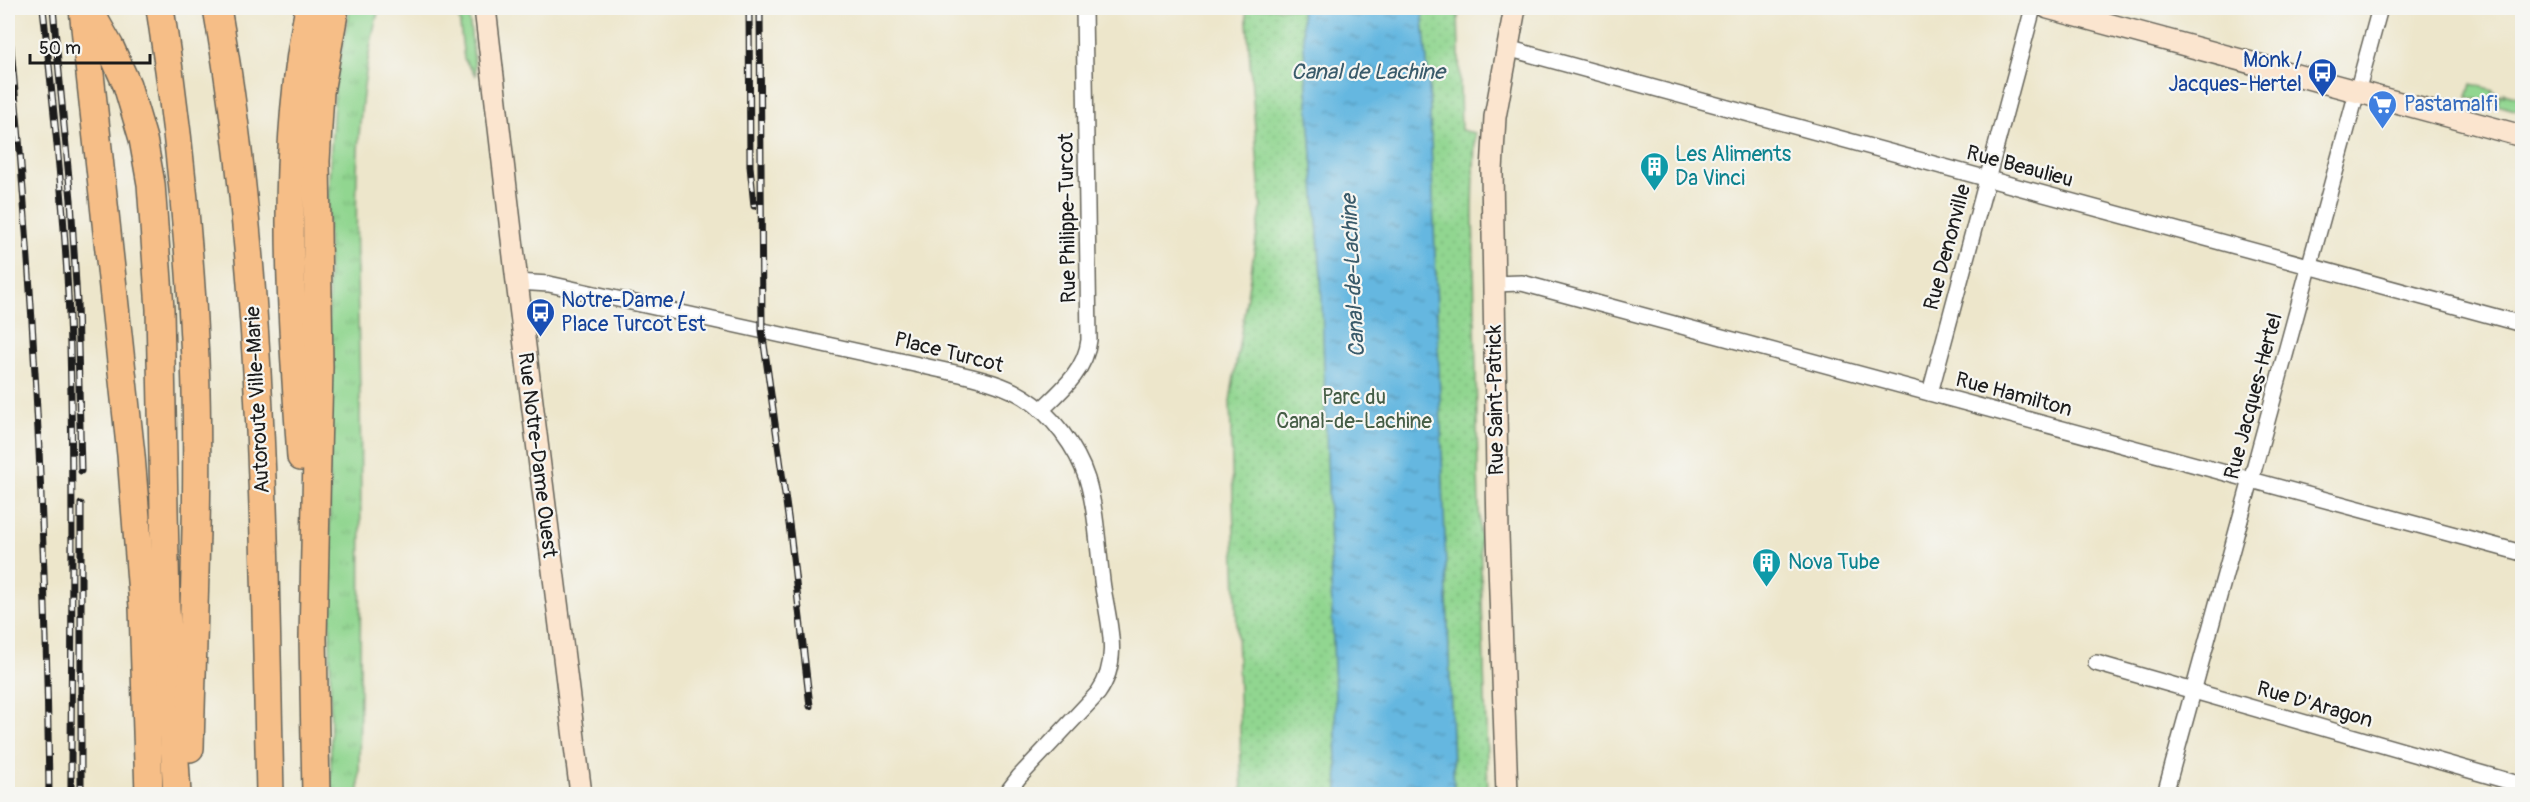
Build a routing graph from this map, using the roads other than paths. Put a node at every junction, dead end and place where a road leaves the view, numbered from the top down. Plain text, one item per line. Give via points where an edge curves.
1 (85, 8) edge
2 (160, 8) edge
3 (217, 8) edge
4 (309, 8) edge
5 (335, 8) edge
6 (486, 8) edge
7 (1084, 8) edge
8 (1515, 8) edge
9 (2033, 8) edge
10 (2048, 8) edge
11 (2380, 8) edge
12 (1507, 48) junction
13 (2357, 92) junction
14 (2523, 136) edge
15 (1987, 178) junction
16 (2310, 266) junction
17 (517, 282) junction
18 (1493, 284) junction
19 (2523, 324) edge
20 (1930, 393) junction
21 (1041, 410) junction
22 (2252, 480) junction
23 (2523, 553) edge
24 (314, 638) junction
25 (2096, 663) dead end
26 (2194, 692) junction
27 (2523, 785) edge
28 (149, 795) edge
29 (177, 795) edge
30 (189, 795) edge
31 (270, 795) edge
32 (316, 795) edge
33 (581, 795) edge
34 (1006, 795) edge
35 (1507, 795) edge
36 (2165, 795) edge

1 - 28 highway via 131,455 143,607
1 - 29 highway via 120,70 143,139 156,227 166,609
2 - 30 highway via 183,188 195,361
3 - 31 highway, Autoroute Ville-Marie via 236,132 253,303
4 - 24 highway via 294,107 290,207 295,369
5 - 24 highway via 320,92 316,161 319,367
6 - 17 main road, Rue Notre-Dame Ouest
7 - 21 street, Rue Philippe-Turcot via 1089,340 1080,367
8 - 12 main road, Rue Saint-Patrick
9 - 15 street, Rue Denonville
10 - 13 main road
11 - 13 street, Rue Jacques-Hertel
12 - 15 street, Rue Beaulieu
12 - 18 main road, Rue Saint-Patrick via 1493,134
13 - 14 main road
13 - 16 street, Rue Jacques-Hertel
15 - 16 street, Rue Beaulieu
15 - 20 street, Rue Denonville
16 - 19 street, Rue Beaulieu
16 - 22 street, Rue Jacques-Hertel
17 - 21 street, Place Turcot via 549,284 960,374 1017,393
17 - 33 main road, Rue Notre-Dame Ouest
18 - 20 street, Rue Hamilton via 1522,283
18 - 35 main road, Rue Saint-Patrick
20 - 22 street, Rue Hamilton
21 - 34 street, Place Turcot via 1072,448 1087,480 1112,662 1098,693
22 - 23 street, Rue Hamilton
22 - 26 street, Rue Jacques-Hertel
24 - 32 highway
25 - 26 street, Rue D'Aragon
26 - 27 street, Rue D'Aragon
26 - 36 street, Rue Jacques-Hertel

